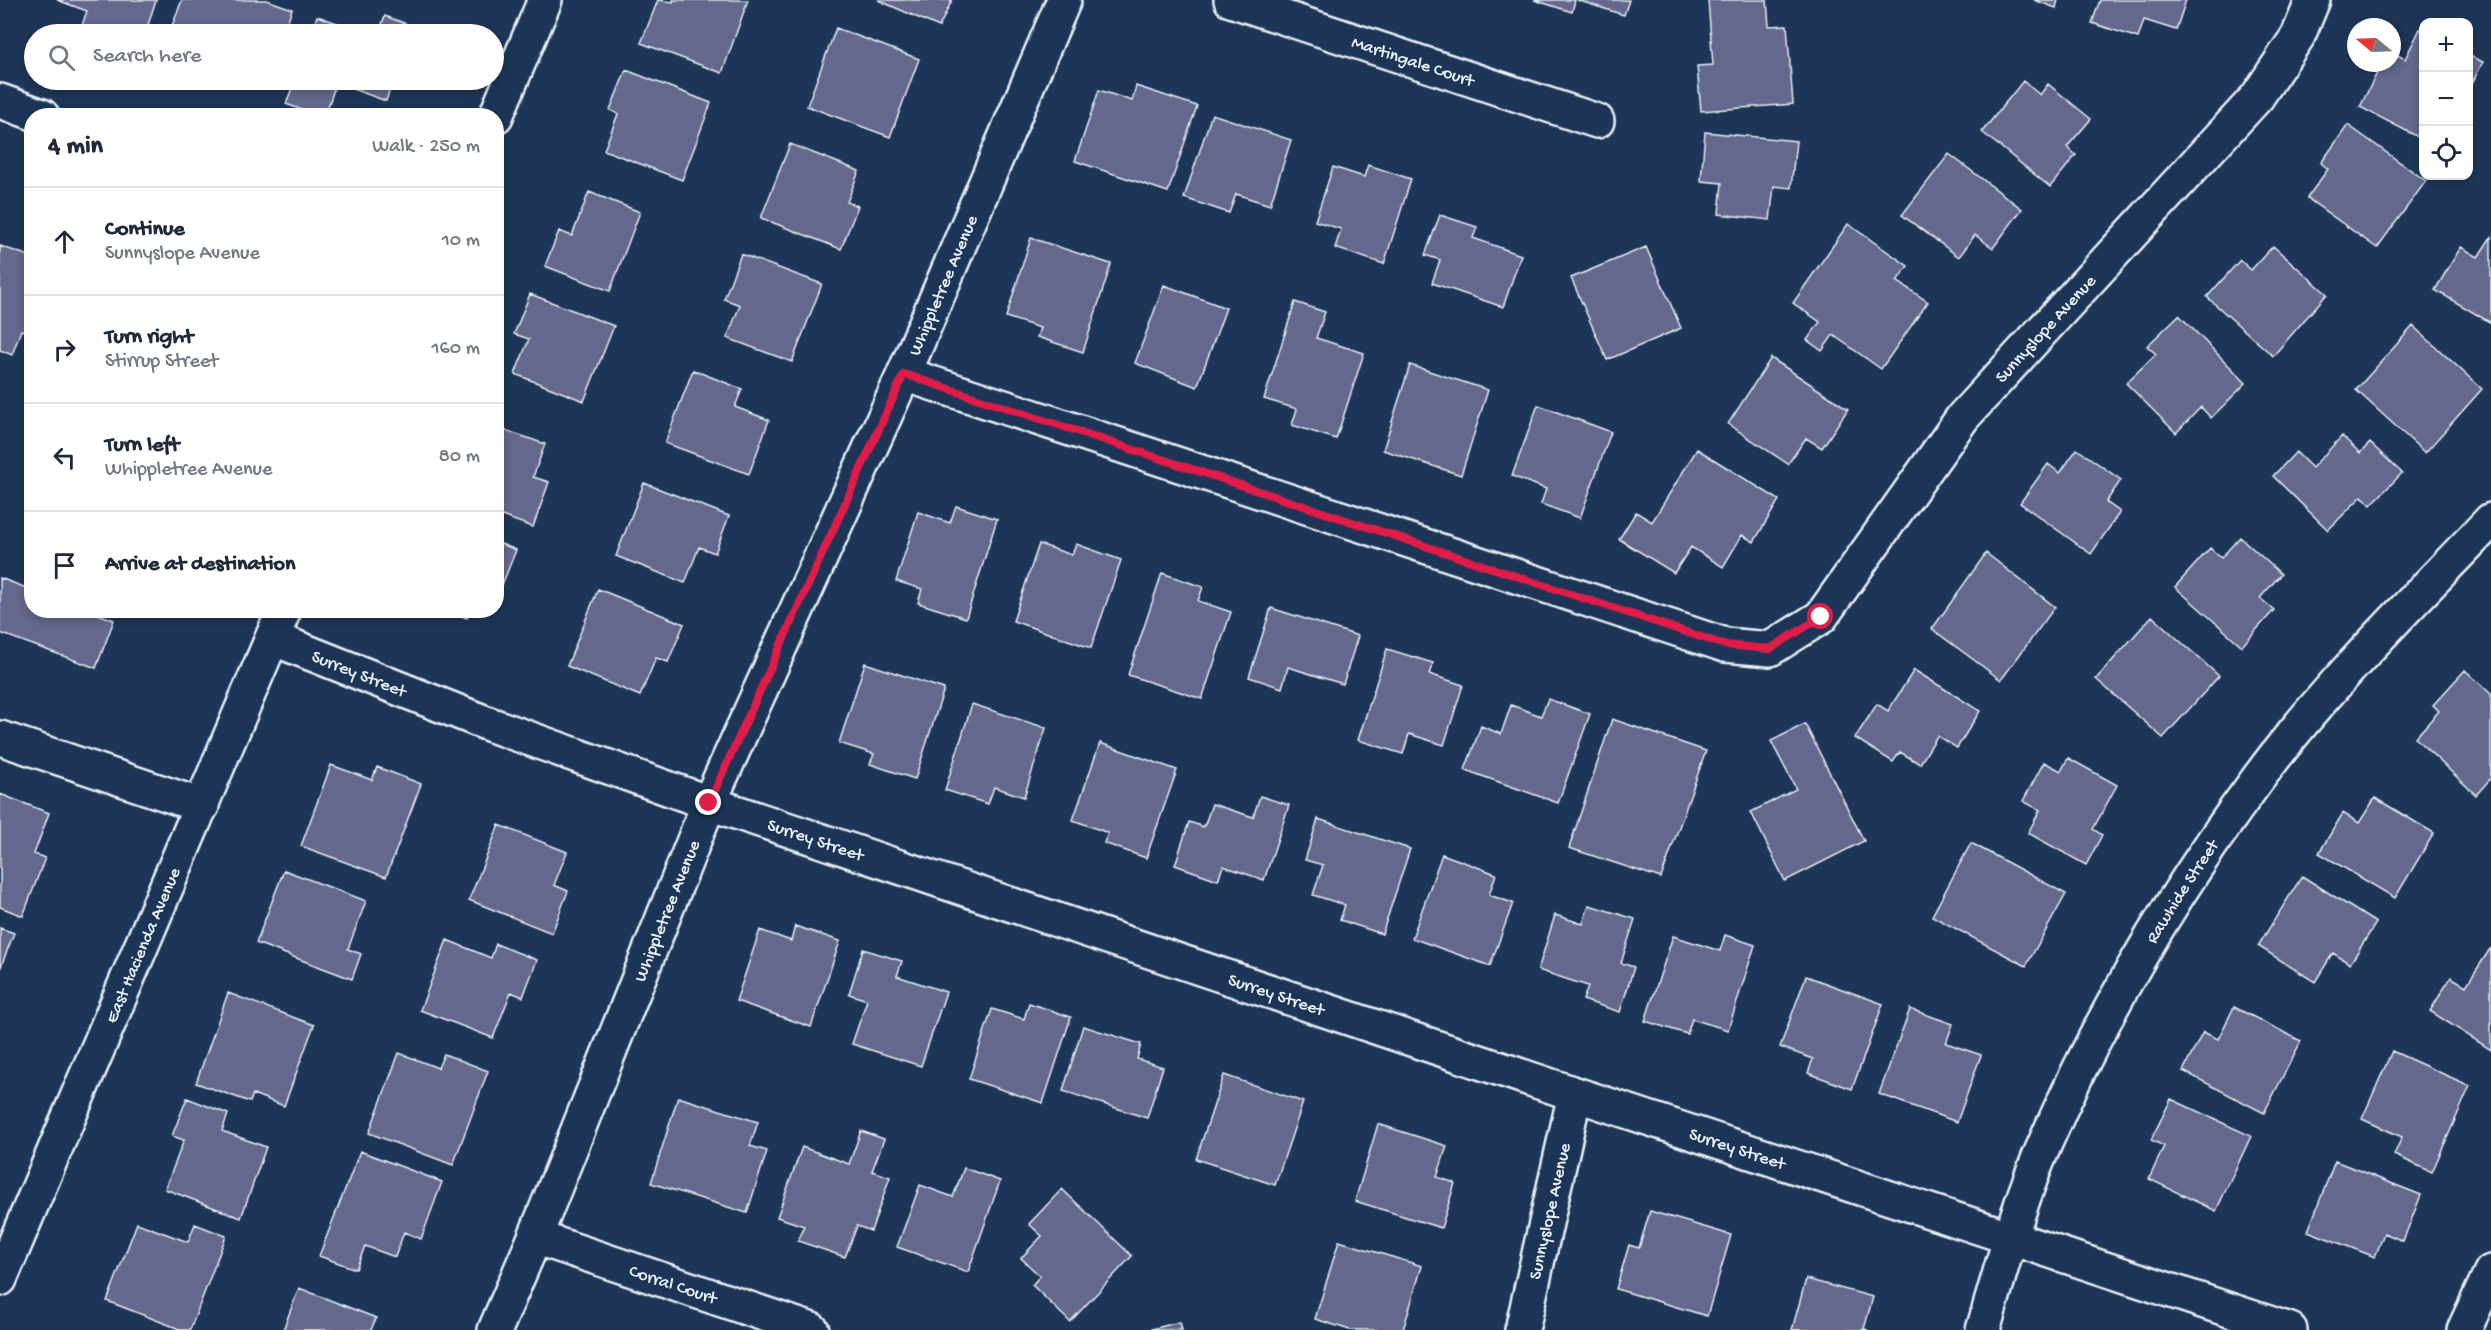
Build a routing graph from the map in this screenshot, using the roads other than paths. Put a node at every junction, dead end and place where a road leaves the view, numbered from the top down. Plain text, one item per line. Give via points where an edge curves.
1 (545, 0) edge
2 (1064, 0) edge
3 (1231, 0) edge
4 (2313, 0) edge
5 (0, 101) edge
6 (499, 108) edge
7 (24, 110) edge
8 (1597, 121) dead end
9 (904, 374) junction
10 (2491, 519) edge
11 (278, 625) edge
12 (0, 738) edge
13 (709, 803) junction
14 (202, 806) junction
15 (1575, 1094) junction
16 (535, 1237) junction
17 (2010, 1237) junction
18 (2491, 1272) edge
19 (0, 1279) edge
20 (495, 1330) edge
21 (812, 1330) edge
22 (1522, 1330) edge
23 (1983, 1330) edge
24 (2290, 1330) edge
25 (2464, 1330) edge

1 - 6 street
2 - 9 street, Whippletree Avenue
3 - 8 street, Martingale Court
4 - 9 street, Sunnyslope Avenue via 2298,36 2257,97 1963,417 1821,617 1770,649 1725,645
5 - 7 street
9 - 13 street, Whippletree Avenue
10 - 17 street, Rawhide Street via 2348,669 2258,778 2184,884 2108,1013 2045,1142
11 - 13 street, Surrey Street via 486,723
11 - 14 street, East Hacienda Avenue
12 - 14 street
13 - 15 street, Surrey Street
13 - 16 street, Whippletree Avenue
14 - 19 street, East Hacienda Avenue
15 - 17 street, Surrey Street
15 - 22 street, Sunnyslope Avenue
16 - 20 street, Whippletree Avenue
16 - 21 street, Corral Court
17 - 23 street, Rawhide Street
17 - 24 street, Surrey Street
18 - 25 street

